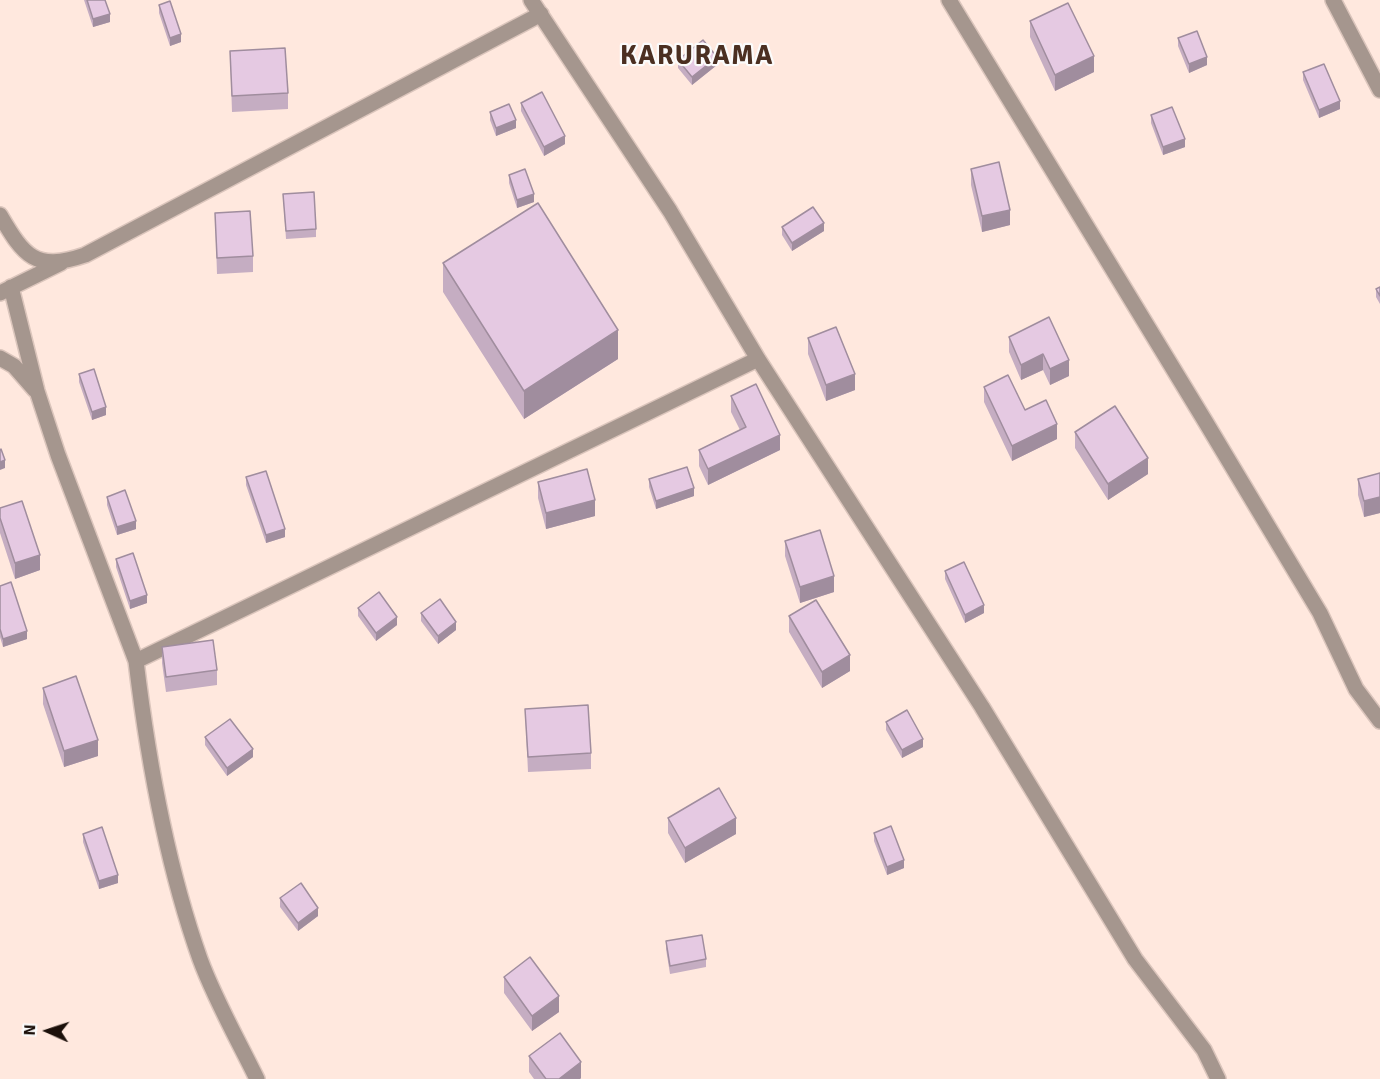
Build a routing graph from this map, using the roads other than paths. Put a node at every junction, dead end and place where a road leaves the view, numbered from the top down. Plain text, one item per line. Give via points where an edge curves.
1 (531, 0) edge
2 (949, 0) edge
3 (1333, 0) edge
4 (541, 14) junction
5 (1380, 90) edge
6 (0, 215) edge
7 (61, 263) junction
8 (5, 290) edge
9 (0, 358) edge
10 (758, 358) junction
11 (37, 391) junction
12 (136, 661) junction
13 (1380, 721) edge
14 (257, 1079) edge
15 (1218, 1079) edge

1 - 4 street
2 - 13 street via 1206,421 1320,613 1356,689
3 - 5 street
4 - 7 street via 85,255
4 - 10 street via 670,211
6 - 7 street via 18,245 35,259
7 - 8 street
8 - 11 street
9 - 11 street via 14,366
10 - 12 street
10 - 15 street via 982,707 1135,959 1204,1050
11 - 12 street via 57,455
12 - 14 street via 147,749 168,848 197,949

